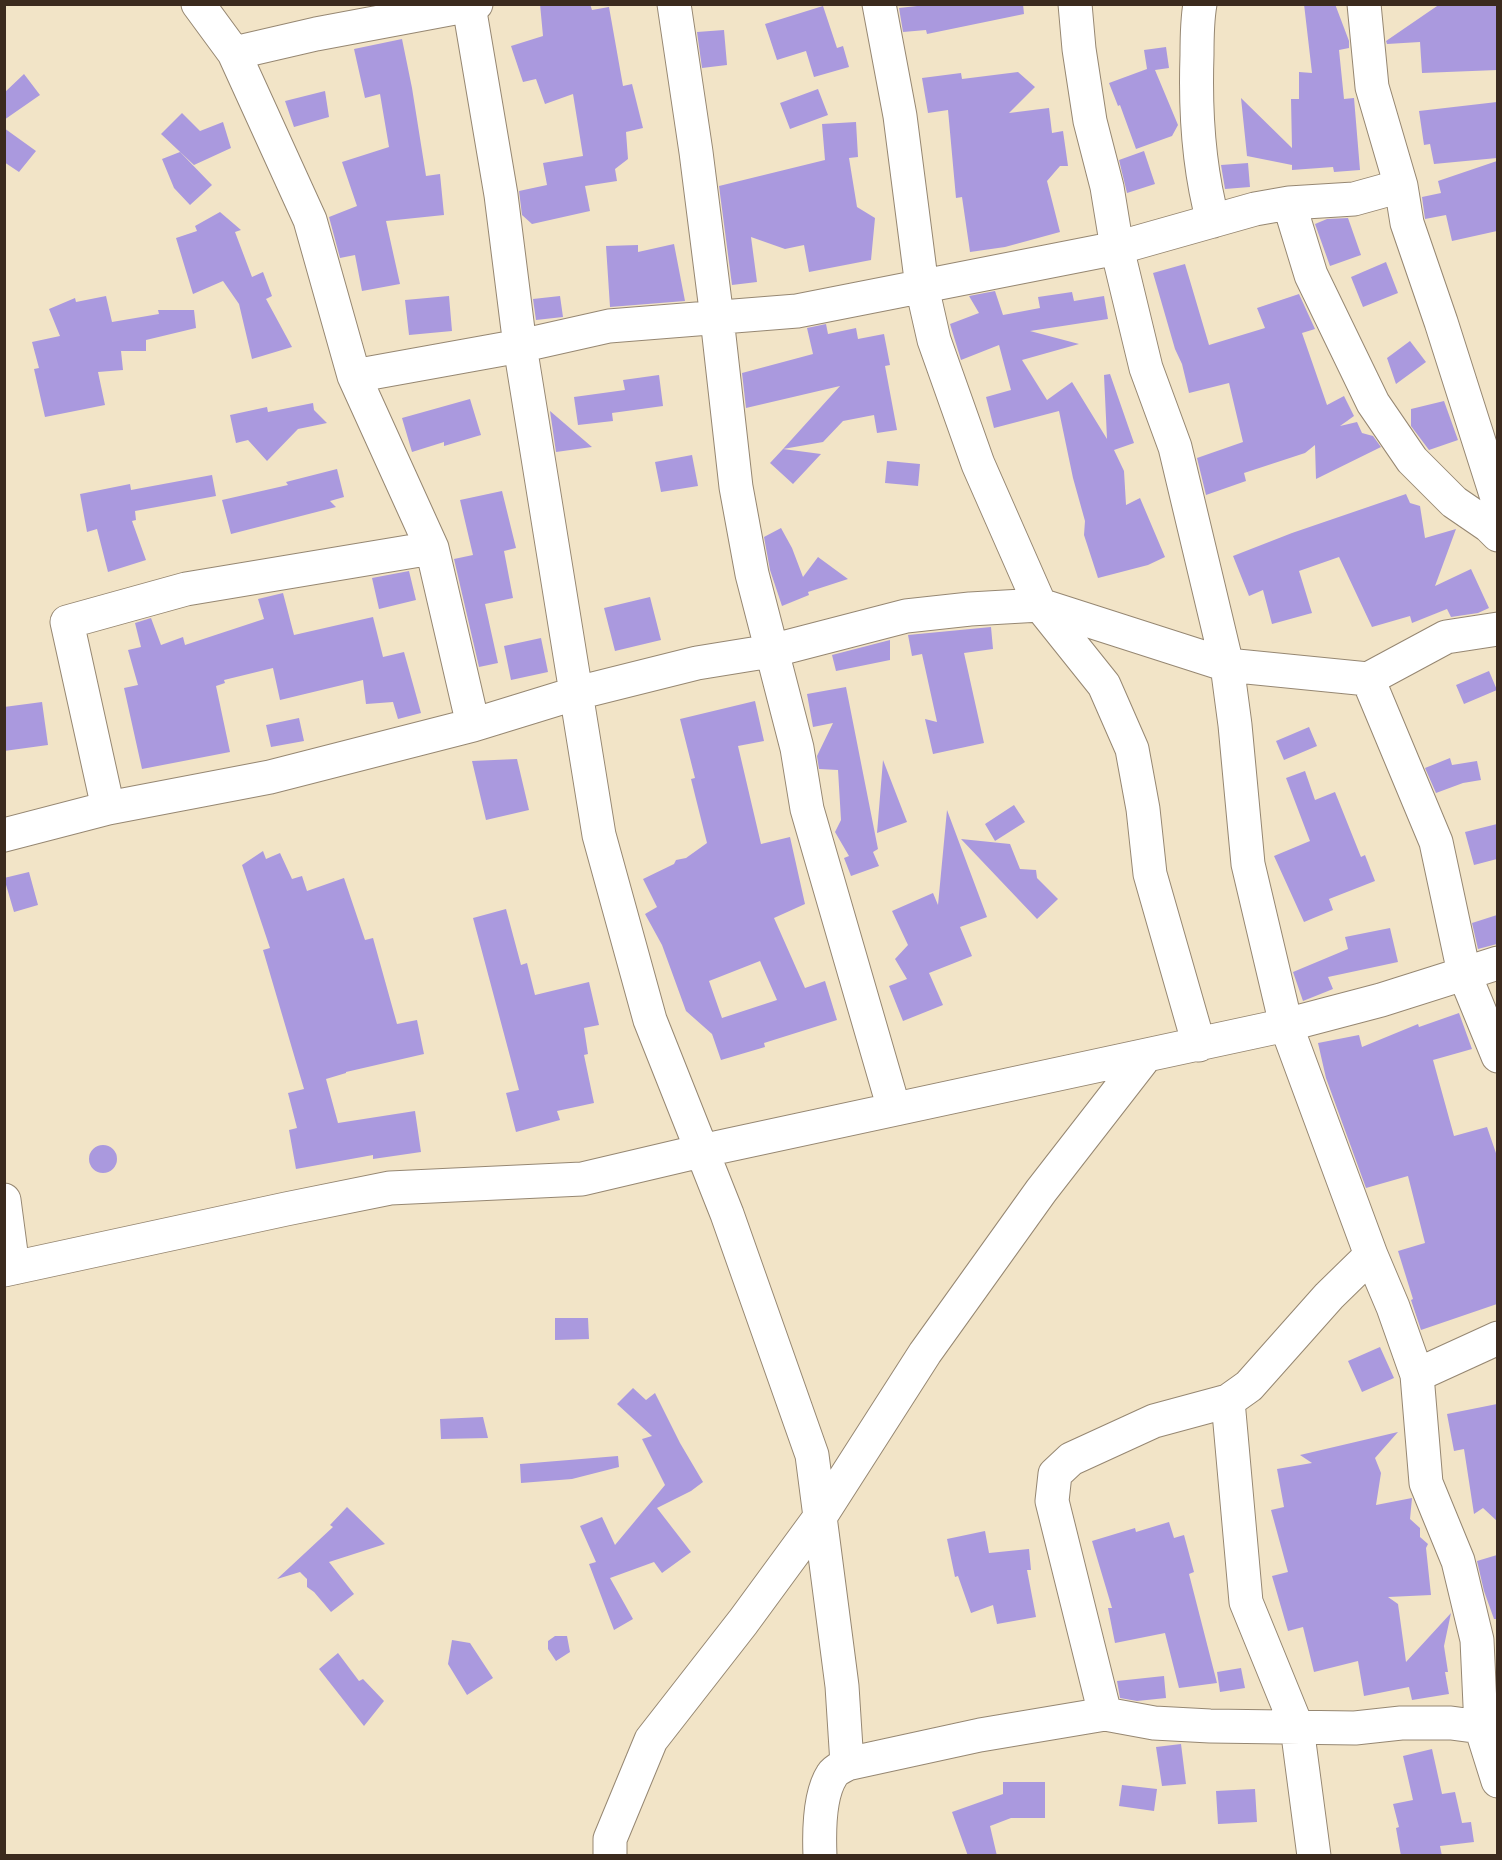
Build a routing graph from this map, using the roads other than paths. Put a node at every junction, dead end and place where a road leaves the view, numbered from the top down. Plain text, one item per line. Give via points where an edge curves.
1 (198, 4) edge
2 (674, 4) edge
3 (879, 4) edge
4 (1075, 4) edge
5 (1200, 4) edge
6 (1364, 4) edge
7 (472, 5) edge
8 (234, 53) junction
9 (1401, 186) junction
10 (1289, 203) junction
11 (1213, 221) junction
12 (1117, 248) junction
13 (922, 286) junction
14 (717, 318) junction
15 (520, 346) junction
16 (354, 376) junction
17 (1497, 501) edge
18 (1497, 535) edge
19 (432, 548) junction
20 (1040, 605) junction
21 (1497, 629) edge
22 (771, 651) junction
23 (1227, 665) junction
24 (1368, 679) junction
25 (577, 693) junction
26 (473, 725) junction
27 (108, 808) junction
28 (4, 835) edge
29 (1497, 963) edge
30 (1464, 973) junction
31 (1286, 1025) junction
32 (1199, 1045) junction
33 (1497, 1056) edge
34 (1145, 1057) junction
35 (894, 1109) junction
36 (701, 1151) junction
37 (4, 1200) edge
38 (1371, 1255) junction
39 (9, 1269) edge
40 (1497, 1338) edge
41 (1417, 1375) junction
42 (1228, 1401) junction
43 (820, 1516) junction
44 (1105, 1714) junction
45 (1297, 1727) junction
46 (1481, 1727) junction
47 (847, 1764) junction
48 (1497, 1780) edge
49 (610, 1856) edge
50 (820, 1856) edge
51 (1314, 1856) edge

1 - 8 street
2 - 14 street
3 - 13 street via 900,116
4 - 12 street via 1090,121
5 - 11 street via 1197,134
6 - 9 street via 1372,87
7 - 8 street
7 - 15 street
8 - 16 street via 310,220
9 - 10 street via 1354,199
9 - 17 street via 1407,223
10 - 11 street
10 - 18 street via 1311,275 1373,403 1412,460 1454,502
11 - 12 street
12 - 13 street
12 - 23 street via 1146,368 1175,447
13 - 14 street via 797,311
13 - 20 street via 934,340 959,414
14 - 15 street via 609,326
14 - 22 street via 736,487
15 - 16 street
15 - 25 street
16 - 19 street
19 - 26 street
19 - 27 street via 186,589 68,622
20 - 22 street via 906,616
20 - 23 street
20 - 32 street via 1104,685 1132,749 1150,874
21 - 24 street via 1446,637
22 - 25 street via 697,663
22 - 35 street via 797,748 807,809
23 - 24 street
23 - 31 street via 1248,864
24 - 30 street via 1436,842
25 - 26 street
25 - 36 street via 599,835 650,1020
26 - 27 street via 270,777
27 - 28 street
29 - 30 street
30 - 31 street
30 - 33 street
31 - 32 street
31 - 38 street
32 - 34 street
34 - 35 street
34 - 43 street via 1041,1191 925,1353
35 - 36 street
36 - 39 street via 582,1179 390,1188
36 - 43 street via 812,1455
37 - 39 street
38 - 41 street
38 - 42 street via 1249,1386
40 - 41 street
41 - 46 street via 1426,1483 1458,1561 1477,1640
42 - 44 street via 1154,1421 1071,1459 1055,1474 1052,1501
42 - 45 street via 1246,1602
43 - 47 street via 842,1686
43 - 49 street via 651,1740 610,1839
44 - 45 street via 1154,1723
44 - 47 street via 980,1735
45 - 46 street via 1451,1723
45 - 51 street
46 - 48 street
47 - 50 street via 833,1773 826,1788 819,1828

